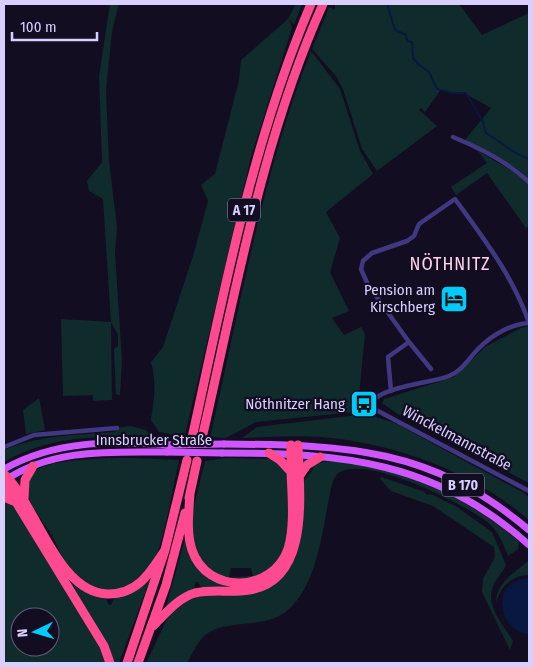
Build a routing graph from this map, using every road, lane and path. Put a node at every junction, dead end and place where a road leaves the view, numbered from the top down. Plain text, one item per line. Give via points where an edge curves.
1 (311, 4) edge
2 (323, 4) edge
3 (453, 137) dead end
4 (529, 182) edge
5 (529, 323) edge
6 (409, 342) junction
7 (431, 370) dead end
8 (391, 391) junction
9 (117, 428) dead end
10 (192, 438) dead end
11 (202, 438) dead end
12 (295, 445) junction
13 (4, 446) edge
14 (269, 453) junction
15 (295, 455) junction
16 (320, 456) junction
17 (186, 460) dead end
18 (197, 461) dead end
19 (33, 466) junction
20 (4, 469) edge
21 (295, 476) junction
22 (5, 479) edge
23 (529, 491) edge
24 (190, 493) junction
25 (4, 497) edge
26 (20, 501) junction
27 (529, 530) edge
28 (529, 545) edge
29 (165, 550) junction
30 (153, 626) junction
31 (110, 663) edge
32 (127, 663) edge
33 (138, 663) edge

1 - 10 highway, A 17 via 291,53 253,173
2 - 11 highway, A 17 via 299,62 263,176
3 - 4 street via 494,157
5 - 6 street via 502,263 455,199 419,224 414,236 407,241 372,253 363,262 361,269 368,285
5 - 8 street via 494,335 448,377
6 - 7 street
6 - 8 street via 388,357
8 - 23 street, Winckelmannstraße via 372,401 372,407
9 - 13 street via 34,435
12 - 15 highway
12 - 20 main road, Innsbrucker Straße / B 170, bridge via 85,443 42,451
12 - 27 main road, B 170 via 360,450 434,470 477,492
14 - 15 main road, Innsbrucker Straße / B 170
14 - 19 main road, Innsbrucker Straße / B 170, bridge via 79,454
14 - 21 highway
15 - 16 main road, Innsbrucker Straße / B 170
15 - 21 highway
16 - 21 highway
16 - 28 main road, B 170 via 378,464 429,480 483,509
17 - 29 highway
18 - 24 highway
19 - 22 main road, Innsbrucker Straße / B 170
19 - 26 highway via 25,480
21 - 24 highway via 288,548 275,568 252,582 227,582 201,566 192,550 188,533
21 - 30 highway via 296,546 284,570 274,580 250,590 197,593 186,597
22 - 26 highway
24 - 30 highway
25 - 26 highway
26 - 29 highway via 66,570 81,585 96,592 120,593 138,585
26 - 31 highway via 104,646
29 - 32 highway
30 - 33 highway

